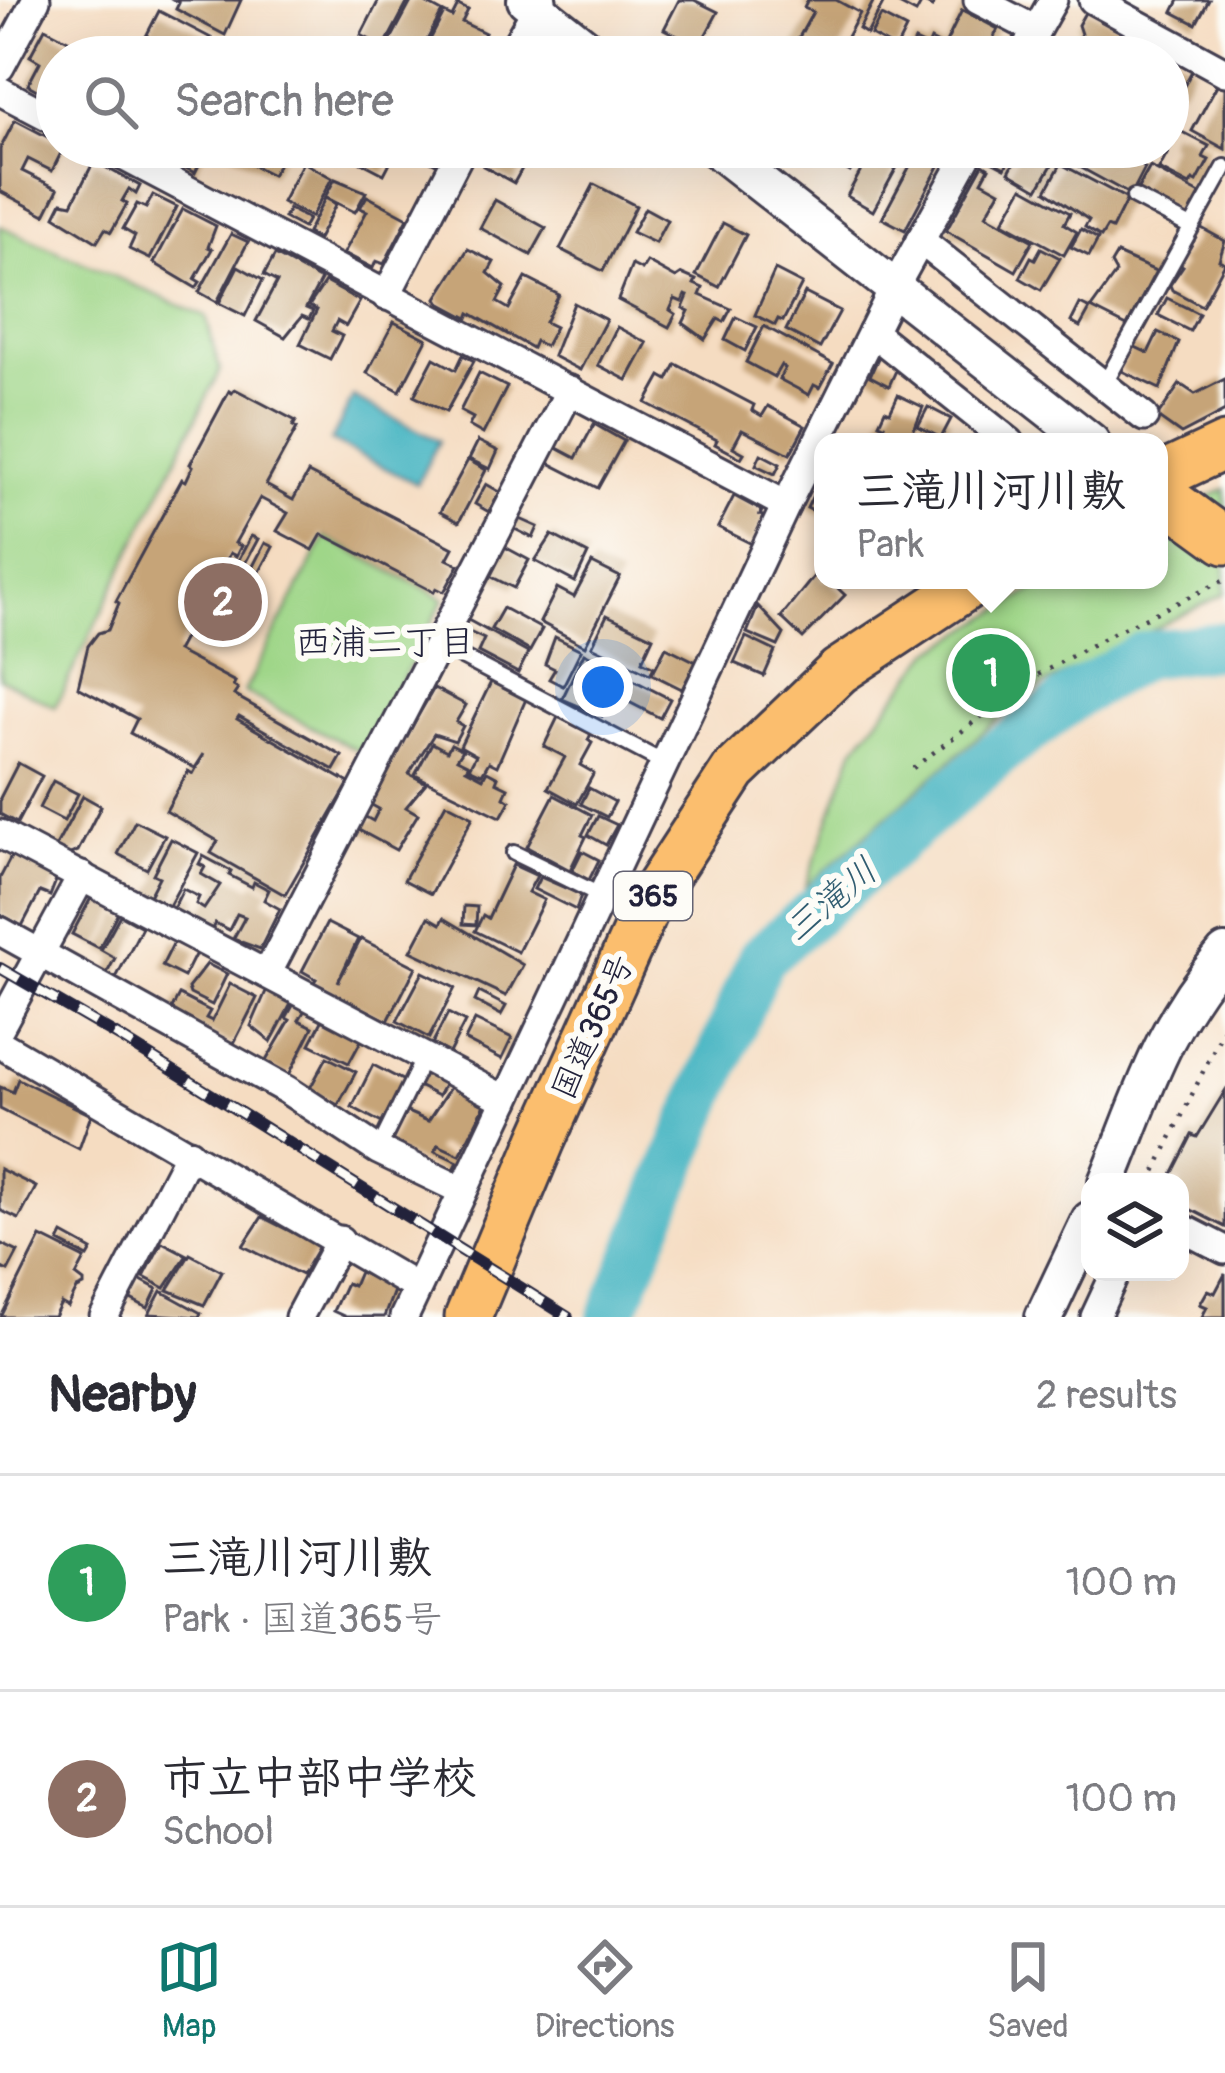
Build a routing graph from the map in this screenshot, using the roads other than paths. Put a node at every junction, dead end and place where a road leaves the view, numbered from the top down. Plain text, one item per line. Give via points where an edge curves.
1 (36, 0) edge
2 (978, 0) edge
3 (1053, 0) edge
4 (1093, 0) edge
5 (535, 3) edge
6 (1036, 30) junction
7 (519, 36) edge
8 (574, 36) edge
9 (1033, 36) edge
10 (1159, 36) edge
11 (1189, 52) edge
12 (0, 67) edge
13 (1225, 72) edge
14 (0, 91) edge
15 (36, 110) edge
16 (1225, 167) edge
17 (145, 168) edge
18 (452, 168) edge
19 (741, 168) edge
20 (960, 168) edge
21 (1134, 197) dead end
22 (1190, 227) junction
23 (920, 240) junction
24 (894, 288) junction
25 (386, 296) junction
26 (872, 332) junction
27 (1104, 386) junction
28 (570, 390) junction
29 (1144, 417) dead end
30 (822, 433) edge
31 (999, 433) edge
32 (1079, 433) edge
33 (1225, 446) edge
34 (814, 450) edge
35 (1168, 494) edge
36 (787, 505) junction
37 (1225, 541) edge
38 (962, 589) edge
39 (436, 644) junction
40 (664, 763) junction
41 (0, 834) edge
42 (514, 853) dead end
43 (82, 876) junction
44 (602, 896) junction
45 (0, 931) edge
46 (40, 952) junction
47 (1225, 953) edge
48 (266, 974) junction
49 (0, 1027) edge
50 (0, 1044) edge
51 (424, 1057) junction
52 (506, 1100) junction
53 (378, 1150) junction
54 (190, 1153) junction
55 (1110, 1173) edge
56 (463, 1191) junction
57 (1189, 1232) edge
58 (1081, 1239) edge
59 (340, 1240) junction
60 (1225, 1250) edge
61 (1112, 1281) edge
62 (416, 1287) junction
63 (104, 1317) edge
64 (299, 1317) edge
65 (404, 1317) edge
66 (468, 1317) edge
67 (1044, 1317) edge
68 (1095, 1317) edge

1 - 12 street
2 - 6 street
3 - 6 street
4 - 10 street
5 - 7 street
5 - 8 street
6 - 9 street
11 - 13 street
14 - 15 street
16 - 22 lane
17 - 25 street
18 - 25 street
19 - 24 street
20 - 23 street
21 - 22 lane
22 - 27 lane
23 - 24 street
23 - 27 street
24 - 26 street
24 - 32 street
25 - 28 street
26 - 30 street
26 - 31 street
27 - 29 street
28 - 36 street
28 - 39 street
33 - 35 highway
34 - 36 street
35 - 37 highway
36 - 40 street
38 - 66 highway, 国道365号 / 365 via 838,671 734,770 651,898
39 - 40 lane
39 - 48 street
40 - 44 street
41 - 43 street
42 - 44 lane
43 - 46 street
43 - 48 street
44 - 52 street
45 - 46 street
46 - 49 street
46 - 53 street
47 - 55 street via 1171,1024
48 - 51 street
50 - 54 street
51 - 52 street
51 - 53 lane
52 - 56 street
53 - 56 street
54 - 59 street
54 - 63 street
56 - 62 street
57 - 60 street
58 - 67 street
59 - 62 street
59 - 64 street
61 - 68 street
62 - 65 street

